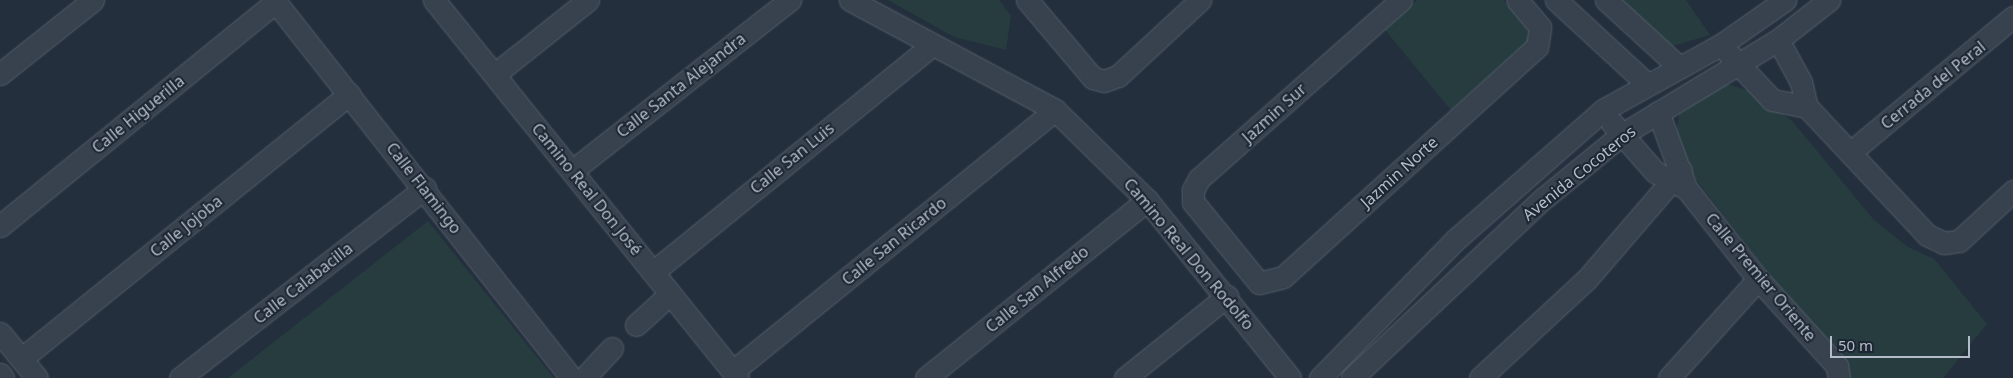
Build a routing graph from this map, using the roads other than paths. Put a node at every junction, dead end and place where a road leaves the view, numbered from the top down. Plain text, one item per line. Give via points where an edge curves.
1 (93, 0) edge
2 (434, 0) edge
3 (588, 0) edge
4 (790, 0) edge
5 (850, 0) edge
6 (1027, 0) edge
7 (1200, 0) edge
8 (1401, 0) edge
9 (1517, 0) edge
10 (1556, 0) edge
11 (1606, 0) edge
12 (1785, 0) edge
13 (1830, 0) edge
14 (275, 1) edge
15 (2013, 17) edge
16 (1778, 40) junction
17 (1722, 44) junction
18 (932, 45) junction
19 (1738, 65) junction
20 (1678, 66) junction
21 (0, 74) edge
22 (495, 74) junction
23 (1647, 84) junction
24 (350, 94) junction
25 (1807, 107) junction
26 (1055, 110) junction
27 (1603, 110) junction
28 (1658, 112) junction
29 (1621, 135) junction
30 (1852, 151) junction
31 (573, 170) junction
32 (1678, 179) junction
33 (426, 188) junction
34 (2013, 191) edge
35 (1147, 200) junction
36 (0, 226) edge
37 (1220, 238) joint
38 (653, 272) junction
39 (1758, 279) junction
40 (670, 294) junction
41 (1227, 296) junction
42 (636, 325) dead end
43 (0, 333) edge
44 (612, 348) dead end
45 (21, 359) junction
46 (1838, 372) edge
47 (0, 374) edge
48 (736, 375) edge
49 (3, 378) edge
50 (37, 378) edge
51 (180, 378) edge
52 (571, 378) edge
53 (584, 378) edge
54 (926, 378) edge
55 (1125, 378) edge
56 (1290, 378) edge
57 (1320, 378) edge
58 (1352, 378) edge
59 (1480, 378) edge
60 (1669, 378) edge

1 - 21 street
2 - 22 street, Camino Real Don José
3 - 22 street
4 - 31 street, Calle Santa Alejandra
5 - 18 street, Camino Real Don Rodolfo
6 - 7 street via 1093,78 1104,81 1118,76
8 - 37 street, Jazmin Sur via 1199,179 1193,202
9 - 37 street, Jazmin Norte via 1540,27 1537,48 1283,277 1259,283
10 - 23 street
11 - 20 street
12 - 17 street, Avenida Cocoteros
13 - 16 street, Avenida Cocoteros
14 - 24 street, Calle Flamingo
14 - 36 street, Calle Higuerilla
15 - 30 street, Cerrada del Peral
16 - 19 street, Avenida Cocoteros
16 - 25 street via 1801,82
17 - 19 street
17 - 20 street, Avenida Cocoteros
18 - 26 street, Camino Real Don Rodolfo
18 - 38 street, Calle San Luis
19 - 25 street via 1772,100
19 - 28 street, Avenida Cocoteros
20 - 23 street, Avenida Cocoteros
22 - 31 street, Camino Real Don José
23 - 27 street, Avenida Cocoteros
24 - 33 street, Calle Flamingo
24 - 45 street, Calle Jojoba
25 - 30 street
26 - 35 street, Camino Real Don Rodolfo
26 - 48 street, Calle San Ricardo
27 - 29 street, Calle Premier Oriente
27 - 57 street, Avenida Cocoteros via 1454,241
28 - 29 street, Avenida Cocoteros
28 - 32 street, Calle Premier Oriente
29 - 32 street, Calle Premier Oriente via 1638,157
29 - 58 street, Avenida Cocoteros via 1544,198
30 - 34 street via 1927,236 1944,243 1959,241
31 - 38 street, Camino Real Don José
32 - 39 street, Calle Premier Oriente
32 - 59 street via 1586,280
33 - 51 street, Calle Calabacilla
33 - 52 street, Calle Flamingo
35 - 41 street, Camino Real Don Rodolfo
35 - 54 street, Calle San Alfredo
38 - 40 street, Camino Real Don José
39 - 46 street, Calle Premier Oriente
39 - 60 street
40 - 42 street
40 - 48 street, Camino Real Don José
41 - 55 street
41 - 56 street, Camino Real Don Rodolfo
43 - 45 street
44 - 53 street
45 - 50 street
47 - 49 street

